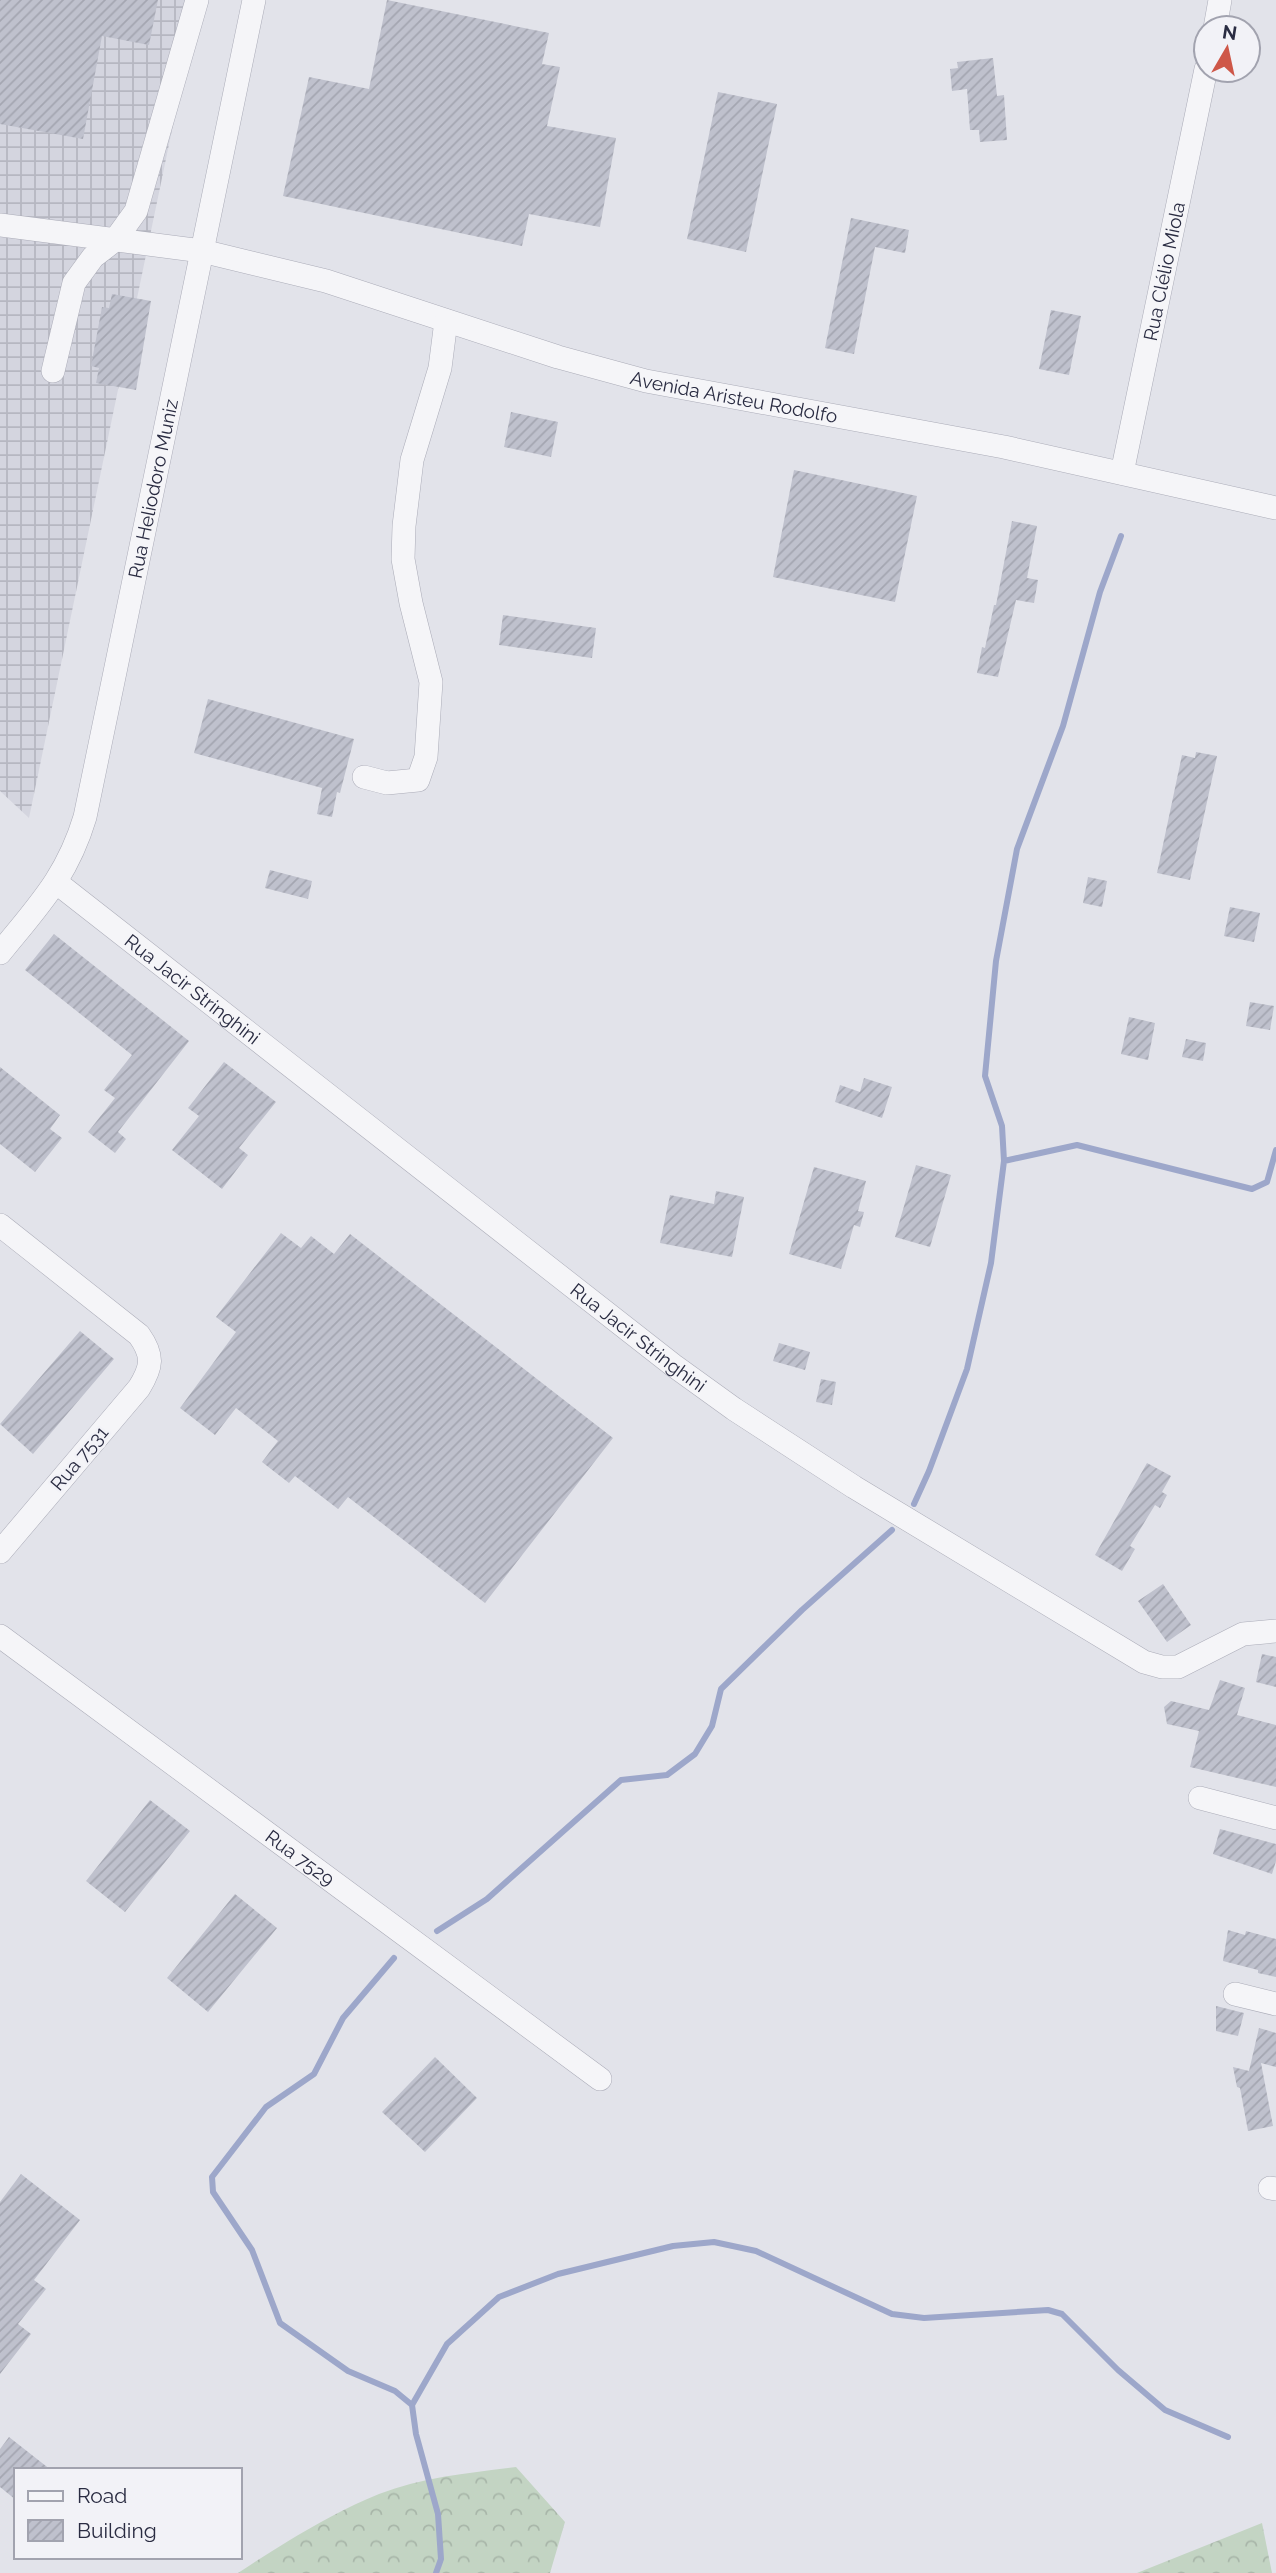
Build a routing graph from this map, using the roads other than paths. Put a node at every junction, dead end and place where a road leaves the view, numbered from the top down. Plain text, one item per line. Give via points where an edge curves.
1 (197, 0) edge
2 (254, 0) edge
3 (1203, 84) edge
4 (0, 225) edge
5 (115, 240) junction
6 (202, 251) junction
7 (446, 321) junction
8 (53, 371) dead end
9 (1122, 473) junction
10 (1276, 508) edge
11 (364, 777) dead end
12 (57, 883) junction
13 (0, 953) edge
14 (0, 1225) edge
15 (0, 1552) edge
16 (1274, 1631) edge
17 (0, 1636) edge
18 (1200, 1798) dead end
19 (1276, 1818) edge
20 (1235, 1994) dead end
21 (1276, 2004) edge
22 (600, 2078) dead end

1 - 5 street via 136,211
2 - 6 street, Rua Heliodoro Muniz
3 - 9 street, Rua Clélio Miola
4 - 5 street, Avenida Aristeu Rodolfo
5 - 6 street, Avenida Aristeu Rodolfo
5 - 8 street via 93,257 74,283
6 - 7 street, Avenida Aristeu Rodolfo via 326,281
6 - 12 street, Rua Heliodoro Muniz via 85,817 76,848
7 - 9 street, Avenida Aristeu Rodolfo via 646,381 925,431
7 - 11 street via 440,368 412,460 404,526 403,559 431,682 426,757 418,780 387,783
9 - 10 street, Avenida Aristeu Rodolfo
12 - 13 street, Rua Heliodoro Muniz
12 - 16 street, Rua Jacir Stringhini via 673,1364 854,1487 1144,1662 1178,1667 1243,1634
14 - 15 street, Rua 7531 via 139,1335 150,1360 139,1388
17 - 22 street, Rua 7529
18 - 19 street
20 - 21 street

